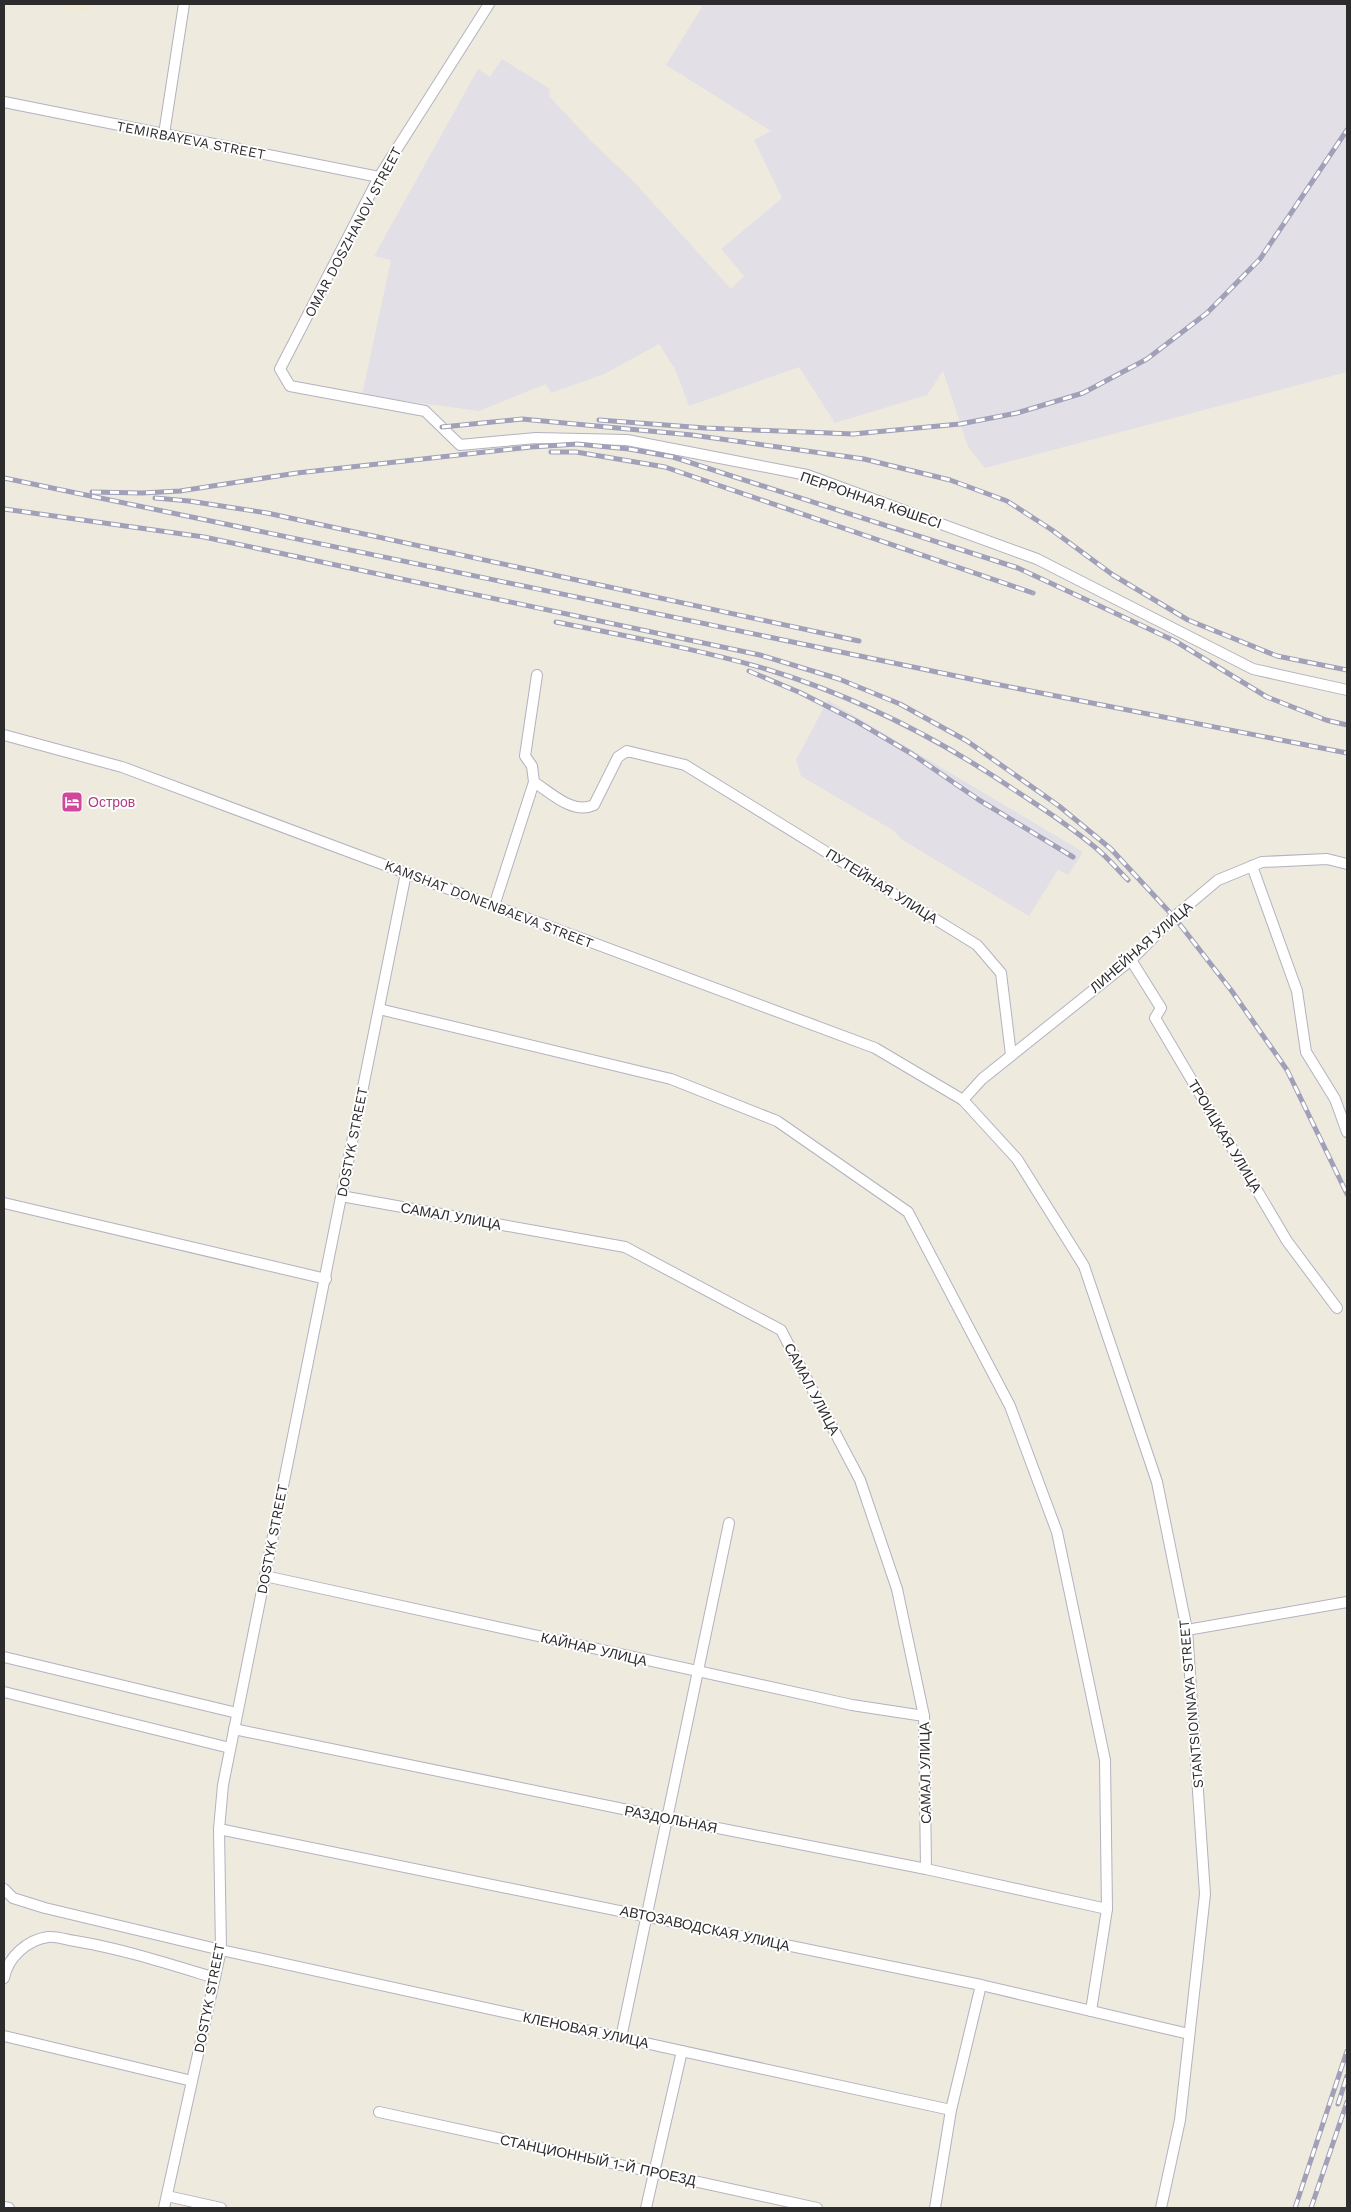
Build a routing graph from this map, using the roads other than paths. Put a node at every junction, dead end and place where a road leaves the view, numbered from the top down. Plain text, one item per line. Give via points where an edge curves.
1 (184, 4) edge
2 (489, 4) edge
3 (4, 102) edge
4 (164, 134) junction
5 (379, 178) junction
6 (290, 386) joint
7 (537, 675) dead end
8 (1347, 690) edge
9 (4, 735) edge
10 (534, 782) junction
11 (1347, 864) edge
12 (1252, 866) junction
13 (406, 873) junction
14 (494, 906) junction
15 (1131, 960) junction
16 (379, 1009) junction
17 (1011, 1055) junction
18 (1335, 1099) junction
19 (963, 1100) junction
20 (1347, 1101) edge
21 (1347, 1132) edge
22 (341, 1196) junction
23 (4, 1203) edge
24 (326, 1279) junction
25 (1337, 1308) dead end
26 (729, 1523) dead end
27 (265, 1576) junction
28 (1347, 1602) edge
29 (1187, 1630) junction
30 (4, 1657) edge
31 (698, 1672) junction
32 (4, 1692) edge
33 (237, 1714) junction
34 (924, 1716) junction
35 (234, 1729) junction
36 (230, 1748) junction
37 (668, 1818) junction
38 (219, 1829) junction
39 (926, 1869) junction
40 (4, 1889) edge
41 (1107, 1909) junction
42 (647, 1916) junction
43 (221, 1950) junction
44 (4, 1978) edge
45 (215, 1978) junction
46 (981, 1985) junction
47 (1091, 2011) junction
48 (1189, 2034) junction
49 (4, 2036) edge
50 (622, 2038) junction
51 (682, 2051) junction
52 (192, 2081) junction
53 (951, 2110) junction
54 (379, 2112) dead end
55 (654, 2173) junction
56 (167, 2196) junction
57 (4, 2207) edge
58 (9, 2208) edge
59 (164, 2208) edge
60 (221, 2208) edge
61 (646, 2208) edge
62 (817, 2208) edge
63 (935, 2208) edge
64 (1161, 2208) edge

1 - 4 street
2 - 5 street, OMAR DOSZHANOV STREET
3 - 4 street, TEMIRBAYEVA STREET
4 - 5 street, TEMIRBAYEVA STREET
5 - 6 street, OMAR DOSZHANOV STREET via 280,369
6 - 8 street, ПЕРРОННАЯ КӨШЕСІ via 426,411 460,444 536,438 627,440 807,475 1037,559 1253,669
7 - 10 street via 525,756 532,766
9 - 13 street, KAMSHAT DONENBAEVA STREET via 122,766
10 - 14 street
10 - 17 street, ПУТЕЙНАЯ УЛИЦА via 572,806 587,808 594,805 618,757 627,751 686,765 978,945 1001,972
11 - 12 street, ЛИНЕЙНАЯ УЛИЦА via 1327,859 1262,862
12 - 15 street, ЛИНЕЙНАЯ УЛИЦА via 1218,880 1174,917
12 - 18 street via 1297,991 1306,1052
13 - 14 street, KAMSHAT DONENBAEVA STREET
13 - 16 street, DOSTYK STREET
14 - 19 street, KAMSHAT DONENBAEVA STREET via 875,1048
15 - 17 street, ЛИНЕЙНАЯ УЛИЦА
15 - 25 street, ТРОИЦКАЯ УЛИЦА via 1161,1008 1155,1018 1241,1164 1287,1241
16 - 22 street, DOSTYK STREET
16 - 41 street via 680,1083 777,1120 908,1212 1010,1406 1057,1532 1105,1760
17 - 19 street, ЛИНЕЙНАЯ УЛИЦА
18 - 20 street
18 - 21 street
19 - 29 street, STANTSIONNAYA STREET via 1017,1158 1084,1266 1158,1482
22 - 24 street, DOSTYK STREET
22 - 34 street, САМАЛ УЛИЦА via 625,1246 780,1330 860,1480 897,1589
23 - 24 street
24 - 27 street, DOSTYK STREET
26 - 31 street
27 - 31 street, КАЙНАР УЛИЦА
27 - 33 street, DOSTYK STREET
28 - 29 street
29 - 48 street, STANTSIONNAYA STREET via 1205,1894
30 - 33 street
31 - 34 street, КАЙНАР УЛИЦА via 852,1705
31 - 37 street
32 - 36 street
33 - 35 street, DOSTYK STREET
34 - 39 street, САМАЛ УЛИЦА
35 - 36 street, DOSTYK STREET
35 - 37 street, РАЗДОЛЬНАЯ
36 - 38 street, DOSTYK STREET
37 - 39 street, РАЗДОЛЬНАЯ
37 - 42 street
38 - 42 street, АВТОЗАВОДСКАЯ УЛИЦА
38 - 43 street, DOSTYK STREET
39 - 41 street, РАЗДОЛЬНАЯ
40 - 43 street, КЛЕНОВАЯ УЛИЦА via 13,1898 45,1908
41 - 47 street
42 - 46 street, АВТОЗАВОДСКАЯ УЛИЦА
42 - 50 street
43 - 45 street, DOSTYK STREET
43 - 50 street, КЛЕНОВАЯ УЛИЦА
44 - 45 street via 15,1954 30,1943 49,1937 106,1946
45 - 52 street, DOSTYK STREET
46 - 47 street, АВТОЗАВОДСКАЯ УЛИЦА
46 - 53 street
47 - 48 street, АВТОЗАВОДСКАЯ УЛИЦА
48 - 64 street, STANTSIONNAYA STREET via 1180,2120
49 - 52 street
50 - 51 street, КЛЕНОВАЯ УЛИЦА
51 - 53 street, КЛЕНОВАЯ УЛИЦА
51 - 55 street
52 - 56 street, DOSTYK STREET
53 - 63 street
54 - 55 street, СТАНЦИОННЫЙ 1-Й ПРОЕЗД
55 - 61 street
55 - 62 street, СТАНЦИОННЫЙ 1-Й ПРОЕЗД
56 - 59 street, DOSTYK STREET
56 - 60 street
57 - 58 street

